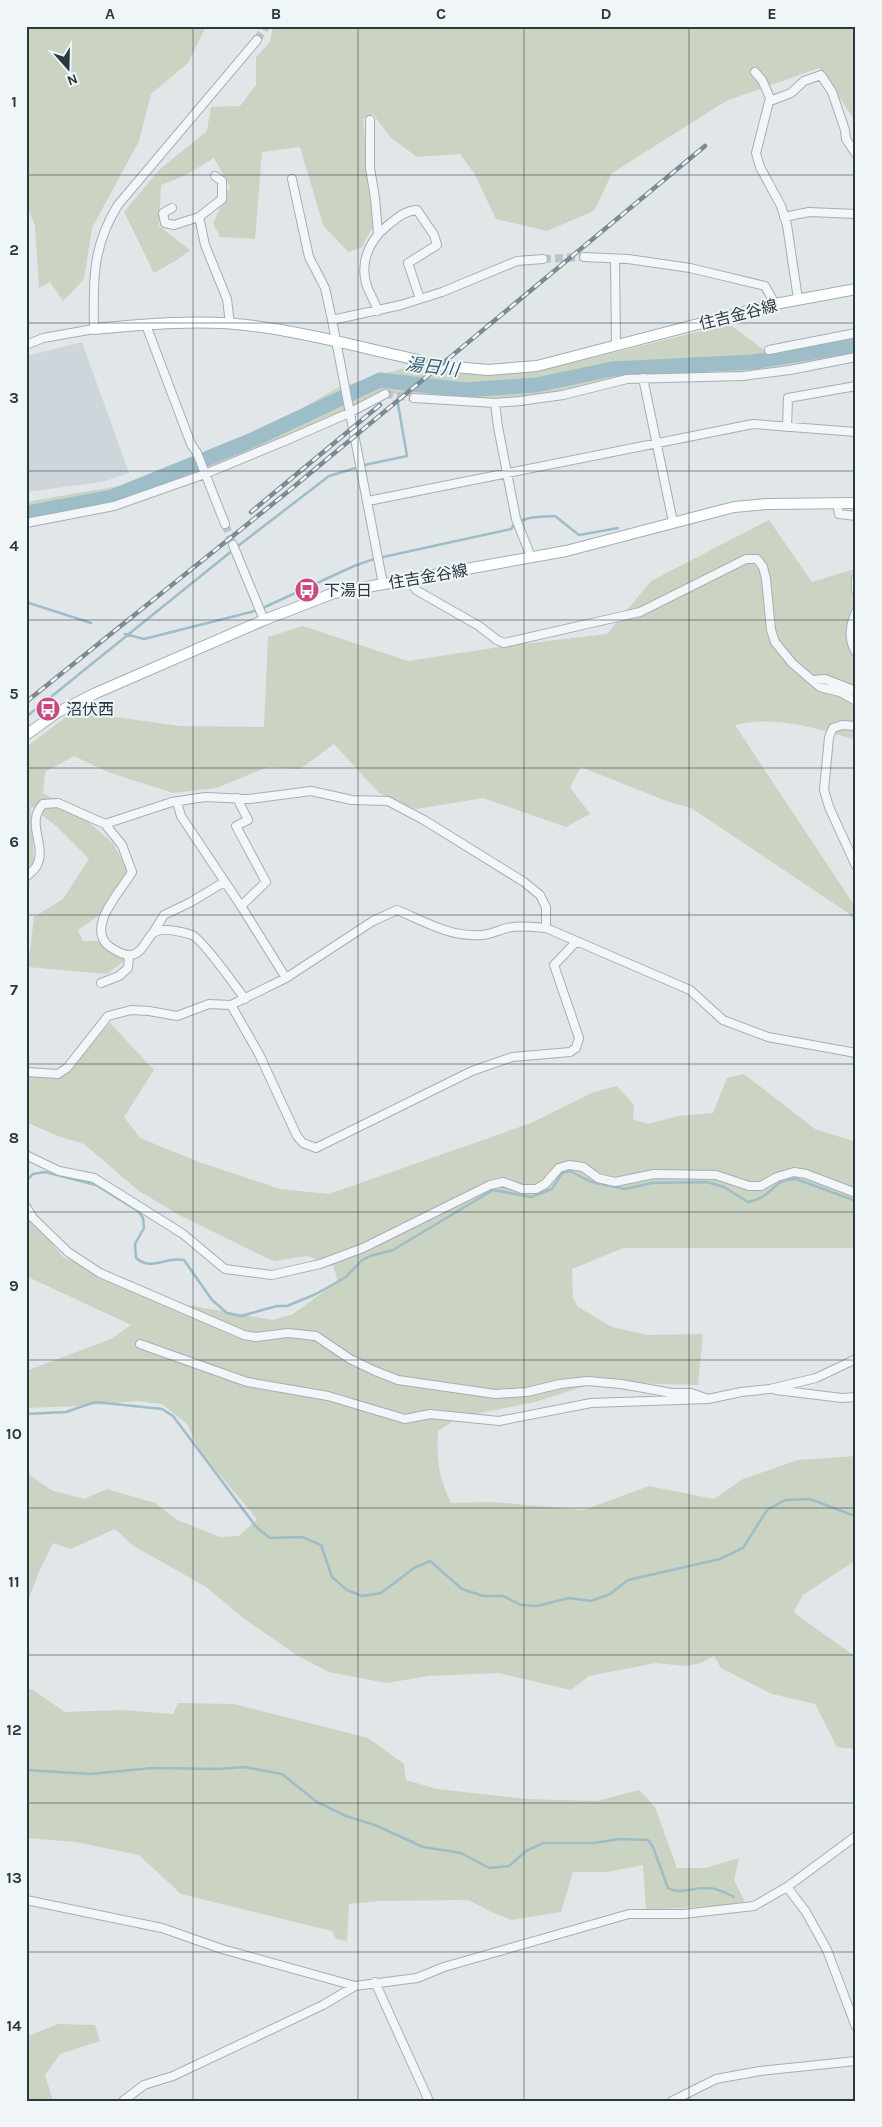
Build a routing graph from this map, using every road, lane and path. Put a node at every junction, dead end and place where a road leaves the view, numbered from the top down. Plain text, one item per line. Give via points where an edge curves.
1 (257, 40) tunnel mouth
2 (755, 72) dead end
3 (770, 101) junction
4 (370, 120) dead end
5 (856, 154) edge
6 (215, 176) dead end
7 (292, 179) dead end
8 (172, 208) dead end
9 (856, 214) edge
10 (784, 217) junction
11 (199, 218) junction
12 (378, 234) junction
13 (584, 257) tunnel mouth
14 (543, 259) tunnel mouth
15 (615, 259) junction
16 (856, 289) edge
17 (420, 299) junction
18 (798, 299) junction
19 (775, 304) junction
20 (378, 311) junction
21 (332, 320) junction
22 (230, 324) junction
23 (146, 325) junction
24 (94, 329) junction
25 (856, 332) edge
26 (338, 342) junction
27 (27, 344) edge
28 (616, 346) junction
29 (769, 350) dead end
30 (856, 356) edge
31 (418, 360) tunnel mouth
32 (444, 366) tunnel mouth
33 (643, 378) junction
34 (856, 386) edge
35 (385, 394) tunnel mouth
36 (414, 398) tunnel mouth
37 (495, 403) junction
38 (349, 412) junction
39 (788, 427) junction
40 (856, 432) edge
41 (657, 443) junction
42 (508, 473) junction
43 (205, 474) junction
44 (368, 501) junction
45 (837, 503) junction
46 (856, 503) edge
47 (856, 516) edge
48 (673, 522) junction
49 (26, 523) edge
50 (225, 524) tunnel mouth
51 (234, 545) tunnel mouth
52 (531, 557) junction
53 (410, 579) junction
54 (856, 579) edge
55 (383, 584) junction
56 (856, 590) edge
57 (261, 612) junction
58 (856, 612) edge
59 (856, 652) edge
60 (812, 680) junction
61 (856, 691) edge
62 (856, 701) edge
63 (856, 726) edge
64 (26, 735) edge
65 (237, 798) junction
66 (177, 802) junction
67 (105, 824) junction
68 (856, 866) edge
69 (26, 877) edge
70 (224, 882) junction
71 (241, 906) junction
72 (546, 928) junction
73 (153, 933) junction
74 (576, 942) junction
75 (129, 956) junction
76 (286, 978) junction
77 (101, 983) dead end
78 (245, 999) junction
79 (231, 1005) junction
80 (856, 1053) edge
81 (26, 1072) edge
82 (26, 1155) edge
83 (856, 1193) edge
84 (26, 1207) edge
85 (140, 1344) dead end
86 (856, 1359) edge
87 (770, 1389) junction
88 (856, 1397) edge
89 (708, 1399) junction
90 (856, 1836) edge
91 (787, 1887) junction
92 (26, 1900) edge
93 (375, 1982) junction
94 (355, 1986) junction
95 (856, 2026) edge
96 (856, 2061) edge
97 (123, 2101) edge
98 (429, 2101) edge
99 (672, 2101) edge

1 - 24 street via 108,220 97,254 93,286
2 - 3 street via 762,80
3 - 5 street via 791,94 804,81 821,75 832,92 846,139
3 - 10 street via 756,153
4 - 12 street via 370,168
6 - 11 street via 222,181 222,199
7 - 21 street via 309,257 325,288
8 - 11 street via 163,213 165,222 174,225
9 - 10 street via 809,212
10 - 18 street
11 - 22 street via 205,245 228,299
12 - 17 street via 406,211 417,210 434,236 437,245 408,262
12 - 20 street via 363,260 368,288
13 - 15 street
14 - 17 street via 517,261
15 - 19 street via 690,268 765,286
15 - 28 street
16 - 18 main road, 住吉金谷線
17 - 20 street
18 - 19 main road, 住吉金谷線
19 - 28 main road, 住吉金谷線
20 - 21 street
21 - 26 street
22 - 23 main road
22 - 26 main road
23 - 24 main road
23 - 43 street
24 - 27 street
25 - 29 street
26 - 31 main road
26 - 38 street
28 - 32 main road, 住吉金谷線 via 525,368 482,370
30 - 33 street via 743,376
33 - 37 street via 563,395
33 - 41 street
34 - 39 street via 788,398
35 - 38 street
36 - 37 street
37 - 42 street
38 - 43 street
38 - 44 street
39 - 40 street
39 - 41 street via 753,424
41 - 42 street
41 - 48 street
42 - 44 street
42 - 52 street via 517,521
43 - 49 street via 114,506
43 - 50 street
44 - 55 street
45 - 46 main road, 住吉金谷線
45 - 47 street via 839,514
45 - 48 main road, 住吉金谷線 via 734,507
48 - 52 main road, 住吉金谷線 via 566,551
51 - 57 street
52 - 53 main road, 住吉金谷線
53 - 55 main road, 住吉金谷線
53 - 60 street via 416,590 504,642 640,612 746,559 757,559 766,579 775,642
54 - 56 street
55 - 57 main road, 住吉金谷線
57 - 64 main road, 住吉金谷線 via 58,712
58 - 59 street via 850,624
60 - 61 street via 825,680
60 - 62 street via 820,687 840,692
63 - 68 street via 833,728 828,737 824,790
65 - 66 street via 205,797
65 - 71 street via 248,820 236,826 266,882
65 - 72 street via 275,797 311,791 352,800 388,801 524,882 540,895 546,907
66 - 67 street
66 - 70 street via 181,816
67 - 69 street via 58,803 42,804 35,819 39,859 37,867
67 - 75 street via 122,844 132,872 106,910 101,933 105,944
70 - 71 street
70 - 73 street via 164,915
71 - 76 street
72 - 74 street
72 - 76 street via 509,927 484,935 463,935 447,932 397,910 373,921
73 - 75 street via 137,953
73 - 78 street via 177,931 195,936
74 - 79 street via 554,965 579,1038 576,1048 570,1052 512,1057 472,1070 316,1148 303,1144 297,1136 259,1054
74 - 80 street via 690,990 724,1020 768,1037
75 - 77 street via 128,968 119,976
76 - 78 street
78 - 79 street
79 - 81 street via 209,1004 177,1016 131,1010 108,1016 67,1068 58,1074
82 - 83 street via 59,1170 94,1178 183,1234 224,1269 272,1275 320,1264 363,1248 490,1185 503,1182 522,1189 536,1189 559,1168 569,1165 583,1167 598,1178 615,1182 654,1174 716,1175 749,1186 761,1186 794,1172
84 - 89 street via 68,1252 100,1274 244,1335 256,1337 288,1333 316,1336 350,1359 398,1380 495,1394 587,1381 691,1393
85 - 89 street via 247,1382 328,1396 405,1418 430,1414 499,1421 591,1403
86 - 87 street via 816,1378
87 - 88 street
87 - 89 street
90 - 91 street
91 - 93 street via 754,1906 683,1914 629,1914 444,1967 417,1978
91 - 95 street via 806,1912 827,1950
92 - 94 street via 162,1928
93 - 94 street
93 - 98 street
94 - 97 street via 323,2005 173,2076 144,2085
96 - 99 street via 716,2079

